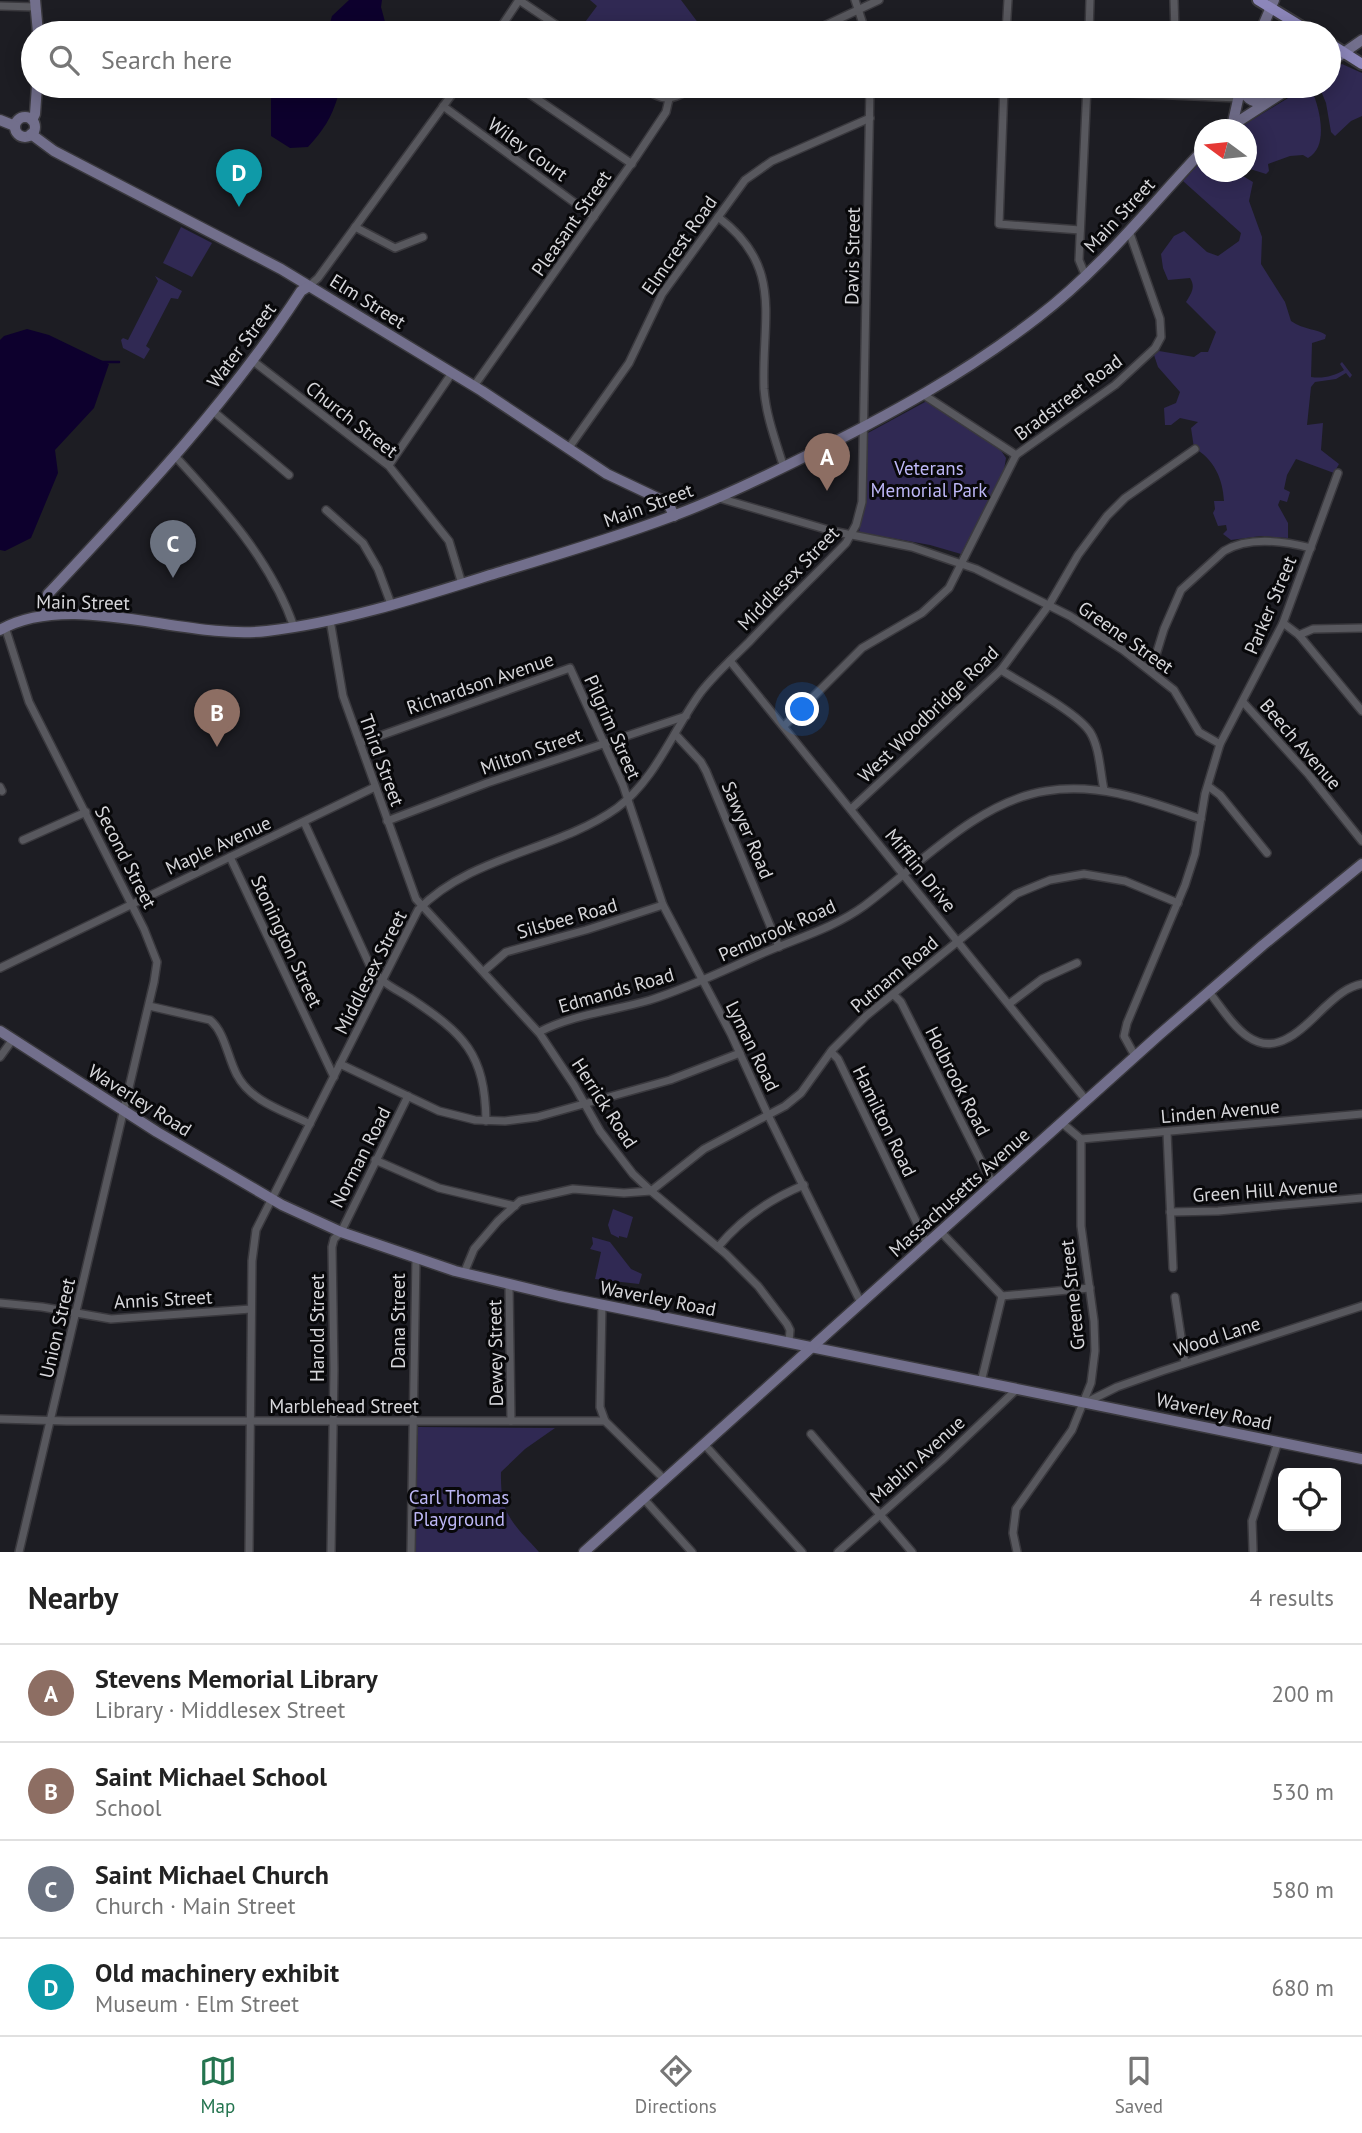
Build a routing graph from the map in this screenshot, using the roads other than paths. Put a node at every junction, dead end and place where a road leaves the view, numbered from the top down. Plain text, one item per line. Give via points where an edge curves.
1 (519, 0) edge
2 (855, 0) edge
3 (879, 0) edge
4 (1008, 0) edge
5 (1090, 0) edge
6 (1174, 0) edge
7 (1258, 0) edge
8 (36, 4) edge
9 (1272, 4) edge
10 (0, 6) edge
11 (858, 10) junction
12 (505, 21) edge
13 (550, 21) edge
14 (835, 21) edge
15 (862, 21) edge
16 (1007, 21) edge
17 (1089, 21) edge
18 (1175, 21) edge
19 (1265, 21) edge
20 (1295, 21) edge
21 (1362, 40) edge
22 (1341, 51) edge
23 (1344, 53) junction
24 (1341, 55) edge
25 (1362, 64) edge
26 (36, 98) edge
27 (449, 98) edge
28 (536, 98) edge
29 (658, 98) edge
30 (870, 98) edge
31 (1004, 98) edge
32 (1087, 98) edge
33 (1237, 98) edge
34 (1246, 98) edge
35 (1273, 98) edge
36 (669, 99) joint
37 (1264, 103) junction
38 (443, 106) junction
39 (870, 118) junction
40 (1234, 119) edge
41 (1238, 119) edge
42 (0, 120) edge
43 (32, 120) junction
44 (15, 126) junction
45 (31, 134) junction
46 (1194, 161) edge
47 (632, 163) junction
48 (594, 217) junction
49 (718, 217) junction
50 (355, 227) junction
51 (1080, 230) junction
52 (1129, 231) junction
53 (423, 237) dead end
54 (1086, 277) junction
55 (309, 286) junction
56 (253, 360) junction
57 (452, 373) junction
58 (474, 386) junction
59 (924, 395) junction
60 (213, 411) junction
61 (863, 428) junction
62 (568, 449) junction
63 (1195, 449) dead end
64 (1016, 455) junction
65 (175, 456) junction
66 (389, 465) junction
67 (784, 467) junction
68 (1339, 473) dead end
69 (289, 475) dead end
70 (718, 498) junction
71 (326, 510) dead end
72 (674, 516) junction
73 (851, 535) junction
74 (1311, 548) junction
75 (962, 562) junction
76 (462, 584) junction
77 (391, 604) junction
78 (1049, 604) junction
79 (45, 615) junction
80 (330, 620) junction
81 (1283, 623) junction
82 (295, 627) junction
83 (1362, 628) edge
84 (3, 629) edge
85 (1299, 635) junction
86 (730, 661) junction
87 (570, 668) joint
88 (1001, 670) junction
89 (1151, 671) junction
90 (1243, 702) junction
91 (1362, 711) edge
92 (686, 716) junction
93 (784, 726) junction
94 (675, 734) junction
95 (604, 742) junction
96 (360, 743) junction
97 (1220, 744) junction
98 (1208, 786) junction
99 (375, 787) junction
100 (1104, 790) junction
101 (627, 799) junction
102 (851, 809) junction
103 (86, 812) junction
104 (1201, 819) junction
105 (387, 821) junction
106 (304, 822) junction
107 (23, 840) dead end
108 (1362, 841) edge
109 (1268, 853) dead end
110 (230, 857) junction
111 (1362, 864) edge
112 (904, 873) junction
113 (131, 903) junction
114 (1178, 903) junction
115 (663, 905) junction
116 (422, 906) junction
117 (958, 941) junction
118 (779, 947) junction
119 (1077, 963) dead end
120 (0, 968) edge
121 (484, 971) junction
122 (703, 980) junction
123 (382, 982) junction
124 (1362, 984) edge
125 (1209, 992) junction
126 (893, 993) junction
127 (1009, 1004) junction
128 (149, 1006) junction
129 (0, 1031) edge
130 (539, 1032) junction
131 (13, 1040) junction
132 (831, 1052) junction
133 (740, 1053) junction
134 (1135, 1056) junction
135 (0, 1057) edge
136 (340, 1064) junction
137 (334, 1077) junction
138 (408, 1097) junction
139 (1086, 1100) junction
140 (584, 1103) junction
141 (125, 1111) junction
142 (1362, 1114) edge
143 (768, 1115) junction
144 (486, 1121) junction
145 (1062, 1123) junction
146 (310, 1124) junction
147 (1167, 1132) junction
148 (1081, 1139) junction
149 (375, 1160) junction
150 (994, 1183) junction
151 (804, 1185) junction
152 (651, 1191) junction
153 (1362, 1198) edge
154 (272, 1200) junction
155 (515, 1206) junction
156 (1170, 1212) junction
157 (341, 1232) junction
158 (941, 1232) junction
159 (927, 1244) junction
160 (718, 1247) junction
161 (416, 1258) junction
162 (1173, 1268) dead end
163 (464, 1273) junction
164 (509, 1285) junction
165 (1090, 1288) junction
166 (0, 1293) edge
167 (1002, 1296) junction
168 (1175, 1297) dead end
169 (1, 1303) edge
170 (861, 1303) junction
171 (602, 1304) junction
172 (1362, 1306) edge
173 (251, 1309) junction
174 (77, 1312) junction
175 (789, 1342) junction
176 (812, 1347) junction
177 (1185, 1363) junction
178 (981, 1382) junction
179 (1017, 1389) junction
180 (1085, 1403) junction
181 (0, 1419) edge
182 (51, 1420) junction
183 (250, 1421) junction
184 (332, 1421) junction
185 (511, 1421) junction
186 (605, 1421) junction
187 (413, 1422) junction
188 (811, 1434) dead end
189 (1278, 1442) junction
190 (704, 1444) junction
191 (1362, 1459) edge
192 (664, 1479) junction
193 (643, 1498) junction
194 (879, 1514) junction
195 (1253, 1550) edge
196 (19, 1552) edge
197 (249, 1552) edge
198 (331, 1552) edge
199 (411, 1552) edge
200 (585, 1552) edge
201 (692, 1552) edge
202 (802, 1552) edge
203 (838, 1552) edge
204 (912, 1552) edge
205 (1017, 1552) edge

1 - 12 street
1 - 13 street
2 - 11 street
3 - 11 street
4 - 16 street
5 - 17 street
6 - 18 street
7 - 9 main road
8 - 10 street
9 - 19 main road
9 - 20 main road
11 - 14 street
11 - 15 street
21 - 23 main road
22 - 23 main road
23 - 24 main road
23 - 25 main road
26 - 43 main road
27 - 38 street, Water Street
28 - 47 street
29 - 36 street
30 - 39 street, Davis Street
31 - 51 street via 999,224
32 - 51 street
33 - 40 main road
34 - 37 main road
35 - 37 main road
36 - 47 street, Pleasant Street via 666,112
37 - 41 main road
38 - 48 street, Wiley Court
38 - 50 street, Water Street
39 - 49 street, Elmcrest Road via 753,172
39 - 61 street, Davis Street
42 - 44 main road
43 - 44 main road via 22,117
43 - 45 main road
44 - 45 main road via 21,136
45 - 55 main road, Elm Street via 54,151
46 - 52 main road, Main Street
47 - 48 street, Pleasant Street
48 - 58 street, Pleasant Street
49 - 62 street, Elmcrest Road via 662,294 629,363
49 - 67 street via 747,244 762,274 765,400
50 - 53 street via 395,248
50 - 55 street, Water Street
51 - 54 street via 1079,260
52 - 54 main road, Main Street
52 - 64 street, Bradstreet Road via 1159,313 1161,337 1115,385
54 - 59 main road, Main Street via 1036,319
55 - 56 main road, Water Street
55 - 57 main road, Elm Street
56 - 60 main road, Water Street
56 - 66 street, Church Street
57 - 58 main road, Elm Street
57 - 66 street
58 - 62 main road, Elm Street
59 - 61 main road, Main Street
59 - 64 street
60 - 65 main road, Water Street
60 - 69 street
61 - 67 main road, Main Street
61 - 73 street, Middlesex Street via 862,502
62 - 72 main road, Elm Street via 620,482 663,501
63 - 78 street, West Woodbridge Road via 1107,516 1077,555
64 - 75 street, Bradstreet Road
65 - 79 main road, Water Street via 48,594
65 - 82 street via 256,554
66 - 76 street, Church Street via 449,541
67 - 70 main road, Main Street
68 - 74 street, Parker Street
70 - 72 main road, Main Street
70 - 73 street, Greene Street
71 - 77 street via 363,543
72 - 76 main road, Main Street
73 - 75 street, Greene Street
73 - 86 street, Middlesex Street
74 - 81 street, Parker Street
74 - 89 street via 1261,541 1224,551 1181,590
75 - 78 street, Greene Street
75 - 93 street, Bradstreet Road via 949,588 931,607 862,648
76 - 77 main road, Main Street
77 - 80 main road, Main Street
78 - 88 street, West Woodbridge Road
78 - 89 street, Greene Street
79 - 82 main road, Main Street via 241,633
79 - 84 main road, Main Street
80 - 82 main road, Main Street
80 - 96 street, Third Street via 342,694
81 - 85 street
81 - 90 street, Parker Street
83 - 85 street via 1313,629
84 - 103 street, Second Street via 29,702
85 - 91 street
86 - 92 street, Middlesex Street
86 - 93 street, Mifflin Drive
87 - 95 street, Pilgrim Street
87 - 96 street, Richardson Avenue
88 - 100 street via 1090,732
88 - 102 street, West Woodbridge Road
89 - 97 street, Greene Street via 1174,690 1199,732
90 - 97 street, Parker Street
90 - 108 street, Beech Avenue
92 - 94 street, Middlesex Street
92 - 95 street, Milton Street
93 - 102 street, Mifflin Drive
94 - 101 street, Middlesex Street
94 - 118 street, Sawyer Road via 706,771
95 - 101 street, Pilgrim Street
95 - 105 street, Milton Street
96 - 99 street, Third Street
97 - 98 street
98 - 104 street
98 - 109 street
99 - 105 street, Third Street
99 - 106 street, Maple Avenue
100 - 104 street, Pembrook Road
100 - 112 street, Pembrook Road via 1047,790 1017,798
101 - 115 street, Lyman Road
101 - 116 street, Middlesex Street via 587,825 467,877
102 - 112 street, Mifflin Drive
103 - 107 street
103 - 113 street, Second Street
104 - 114 street
105 - 116 street, Third Street via 412,891
106 - 110 street, Maple Avenue
106 - 123 street via 371,968
110 - 113 street, Maple Avenue
110 - 137 street, Stonington Street
111 - 125 main road, Massachusetts Avenue
112 - 117 street, Mifflin Drive
112 - 118 street, Pembrook Road via 837,923
113 - 120 street, Maple Avenue
113 - 128 street, Second Street via 157,962
114 - 117 street, Putnam Road via 1104,876 1062,876 1016,894
114 - 134 street via 1127,1023 1124,1036
115 - 121 street, Silsbee Road via 506,952
115 - 122 street, Lyman Road
116 - 121 street, Herrick Road
116 - 123 street, Middlesex Street
117 - 126 street, Putnam Road
117 - 127 street, Mifflin Drive
118 - 122 street, Pembrook Road
119 - 127 street via 1042,979
121 - 130 street, Herrick Road
122 - 130 street, Edmands Road
122 - 133 street, Lyman Road
123 - 136 street, Middlesex Street
123 - 144 street via 443,1019 465,1042 479,1067
124 - 125 street via 1343,991 1288,1039 1267,1045 1240,1030
125 - 134 main road, Massachusetts Avenue
126 - 132 street, Putnam Road
126 - 150 street, Holbrook Road
127 - 139 street, Mifflin Drive
128 - 141 street, Second Street
128 - 146 street via 210,1020 247,1090
129 - 131 main road, Waverley Road
130 - 140 street, Herrick Road
131 - 135 street
131 - 141 main road, Waverley Road
132 - 143 street, Putnam Road via 800,1093
132 - 159 street, Hamilton Road
133 - 140 street via 678,1078
133 - 143 street, Lyman Road
134 - 139 main road, Massachusetts Avenue
136 - 137 street, Middlesex Street
136 - 138 street
137 - 146 street, Middlesex Street
138 - 144 street via 439,1111
138 - 149 street, Norman Road
139 - 145 main road, Massachusetts Avenue
140 - 144 street via 527,1119
140 - 152 street, Herrick Road via 610,1146
141 - 154 main road, Waverley Road
141 - 174 street, Union Street
142 - 147 street, Linden Avenue
143 - 151 street, Lyman Road
143 - 152 street, Putnam Road via 704,1149
145 - 148 street
145 - 150 main road, Massachusetts Avenue
146 - 154 street, Middlesex Street
147 - 148 street, Linden Avenue
147 - 156 street
148 - 165 street, Greene Street via 1081,1226
149 - 155 street via 439,1188
149 - 157 street, Norman Road
150 - 158 main road, Massachusetts Avenue
151 - 160 street via 751,1214
151 - 170 street, Lyman Road
152 - 155 street via 573,1189
152 - 160 street, Herrick Road
153 - 156 street, Green Hill Avenue
154 - 157 main road, Waverley Road
154 - 173 street, Middlesex Street via 253,1245
155 - 163 street via 474,1249
156 - 162 street
157 - 161 main road, Waverley Road
157 - 184 street, Harold Street via 332,1247
158 - 159 main road, Massachusetts Avenue
158 - 167 street
159 - 170 main road, Massachusetts Avenue
160 - 175 street, Herrick Road via 758,1286 787,1324
161 - 163 main road, Waverley Road
161 - 187 street, Dana Street
163 - 164 main road, Waverley Road
164 - 171 main road, Waverley Road
164 - 185 street, Dewey Street
165 - 167 street
165 - 180 street, Greene Street via 1095,1351
166 - 169 street
167 - 178 street
168 - 177 street
169 - 174 street, Annis Street
170 - 176 main road, Massachusetts Avenue
171 - 175 main road, Waverley Road
171 - 186 street via 600,1407
172 - 177 street, Wood Lane
173 - 174 street, Annis Street via 123,1318
173 - 183 street, Middlesex Street
174 - 182 street, Union Street
175 - 176 main road, Waverley Road
176 - 178 main road, Waverley Road
176 - 190 main road, Massachusetts Avenue
177 - 180 street, Wood Lane
178 - 179 main road, Waverley Road
179 - 180 main road, Waverley Road
179 - 194 street, Mablin Avenue
180 - 189 main road, Waverley Road
180 - 205 street, Greene Street via 1061,1449 1016,1509 1013,1533
181 - 182 street, Marblehead Street
182 - 183 street, Marblehead Street
182 - 196 street, Union Street
183 - 184 street, Marblehead Street
183 - 197 street, Middlesex Street
184 - 187 street, Marblehead Street
184 - 198 street, Harold Street
185 - 186 street, Marblehead Street
185 - 187 street, Marblehead Street
186 - 192 street
187 - 199 street, Dana Street
188 - 194 street
189 - 191 main road, Waverley Road
189 - 195 street via 1252,1521
190 - 192 main road, Massachusetts Avenue
190 - 202 street
192 - 193 main road, Massachusetts Avenue
193 - 200 main road, Massachusetts Avenue
193 - 201 street
194 - 203 street, Mablin Avenue
194 - 204 street

